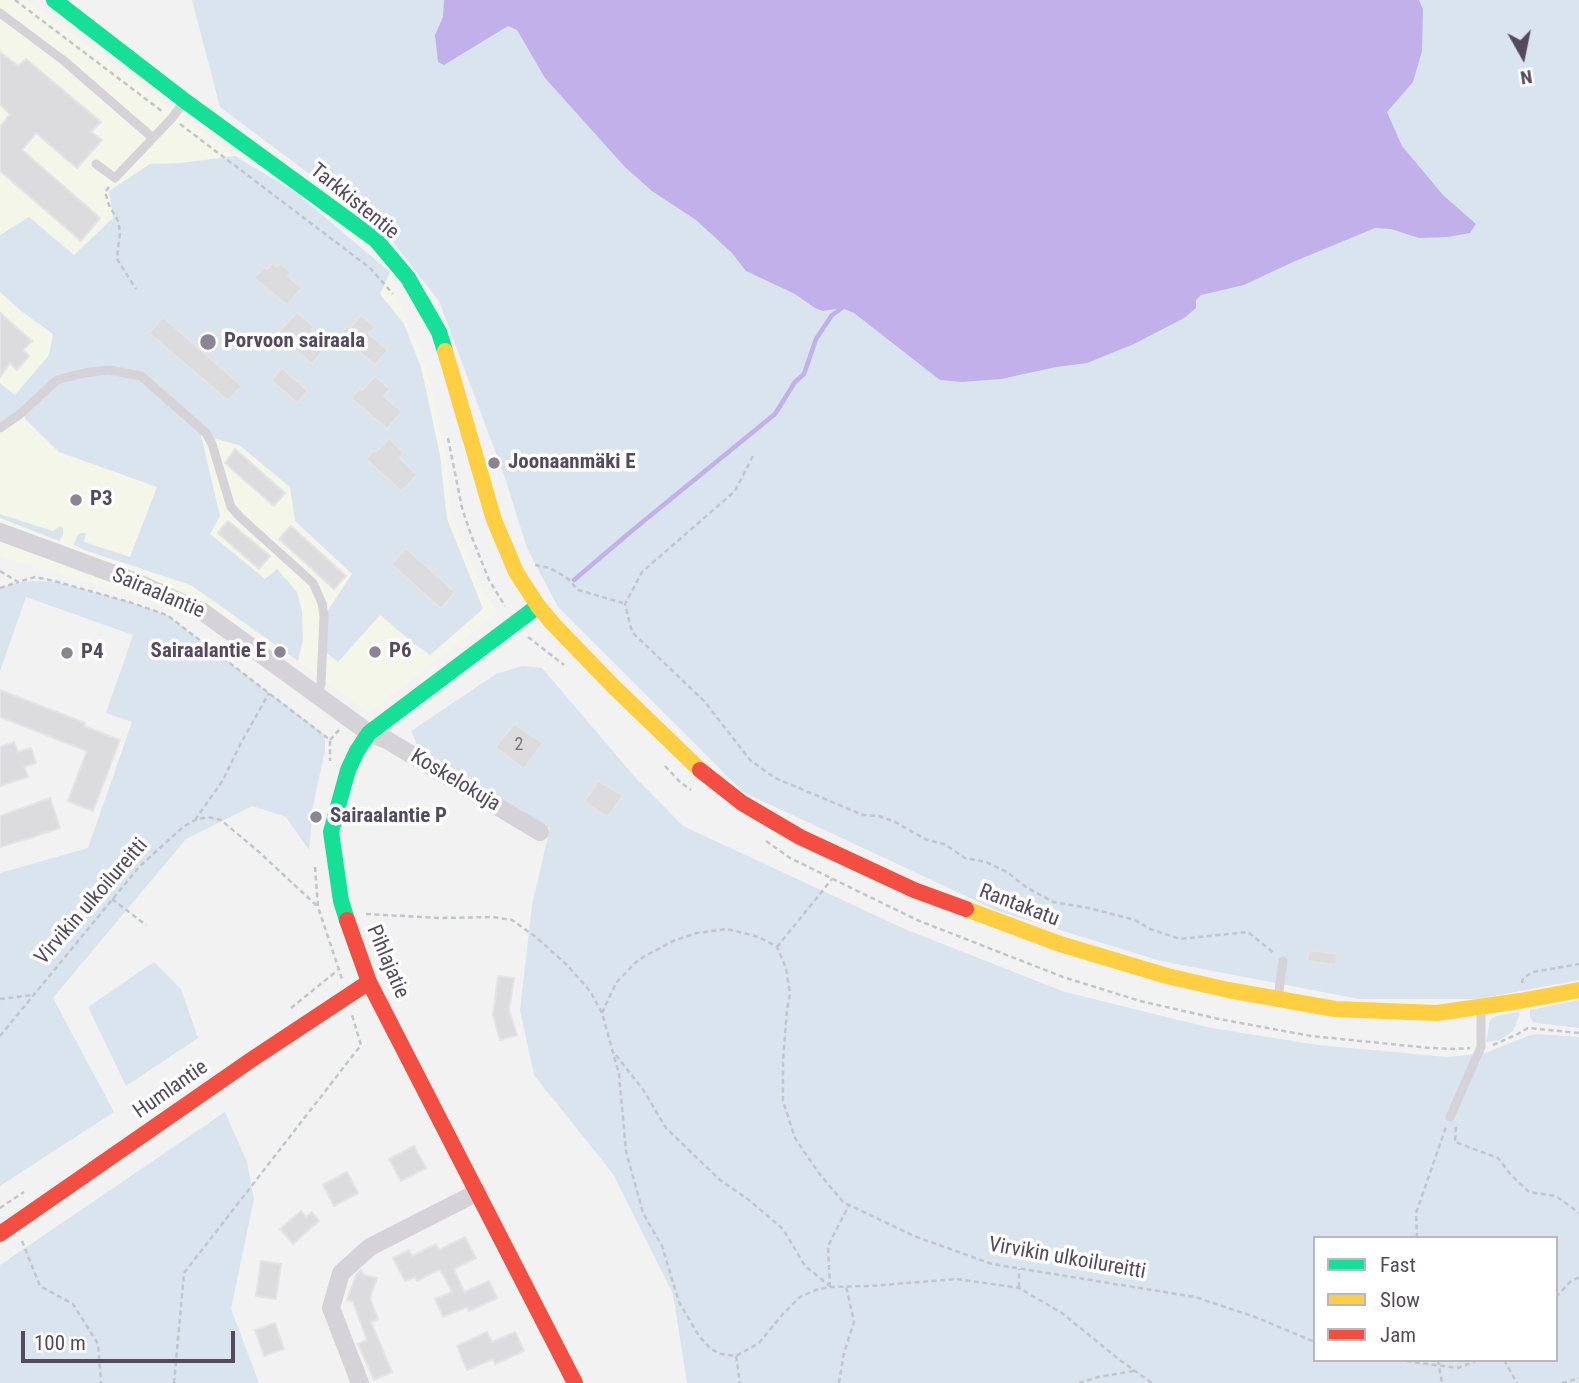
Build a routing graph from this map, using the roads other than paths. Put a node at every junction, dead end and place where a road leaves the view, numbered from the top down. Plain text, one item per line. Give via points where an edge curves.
1 (54, 0) edge
2 (0, 13) edge
3 (185, 101) junction
4 (153, 138) junction
5 (96, 164) dead end
6 (0, 428) edge
7 (0, 532) edge
8 (538, 606) junction
9 (317, 696) junction
10 (369, 733) junction
11 (540, 832) dead end
12 (1283, 961) road end
13 (369, 982) junction
14 (1579, 990) edge
15 (1278, 1000) junction
16 (1481, 1007) junction
17 (1450, 1117) road end
18 (478, 1192) junction
19 (0, 1234) edge
20 (360, 1383) edge
21 (575, 1383) edge

1 - 3 street, Tarkkistentie
2 - 4 lane
3 - 4 lane
3 - 8 street, Tarkkistentie via 376,240 408,278 439,332 498,534
4 - 5 lane via 115,178
6 - 9 lane via 57,380 109,369 141,376 206,433 231,507 313,583 324,616
7 - 9 street, Sairaalantie via 204,612
8 - 10 street, Pihlajatie
8 - 15 street, Rantakatu via 693,765 742,803 800,837 914,890 1060,944 1167,976
9 - 10 street, Sairaalantie
10 - 11 street, Koskelokuja
10 - 13 street, Pihlajatie via 348,769 331,832 341,901
12 - 15 lane
13 - 18 street, Pihlajatie
13 - 19 street, Humlantie
14 - 16 street, Rantakatu
15 - 16 street, Rantakatu via 1390,1012 1437,1013
16 - 17 lane via 1481,1047
18 - 20 street via 370,1247 341,1273 331,1308
18 - 21 street, Pihlajatie

